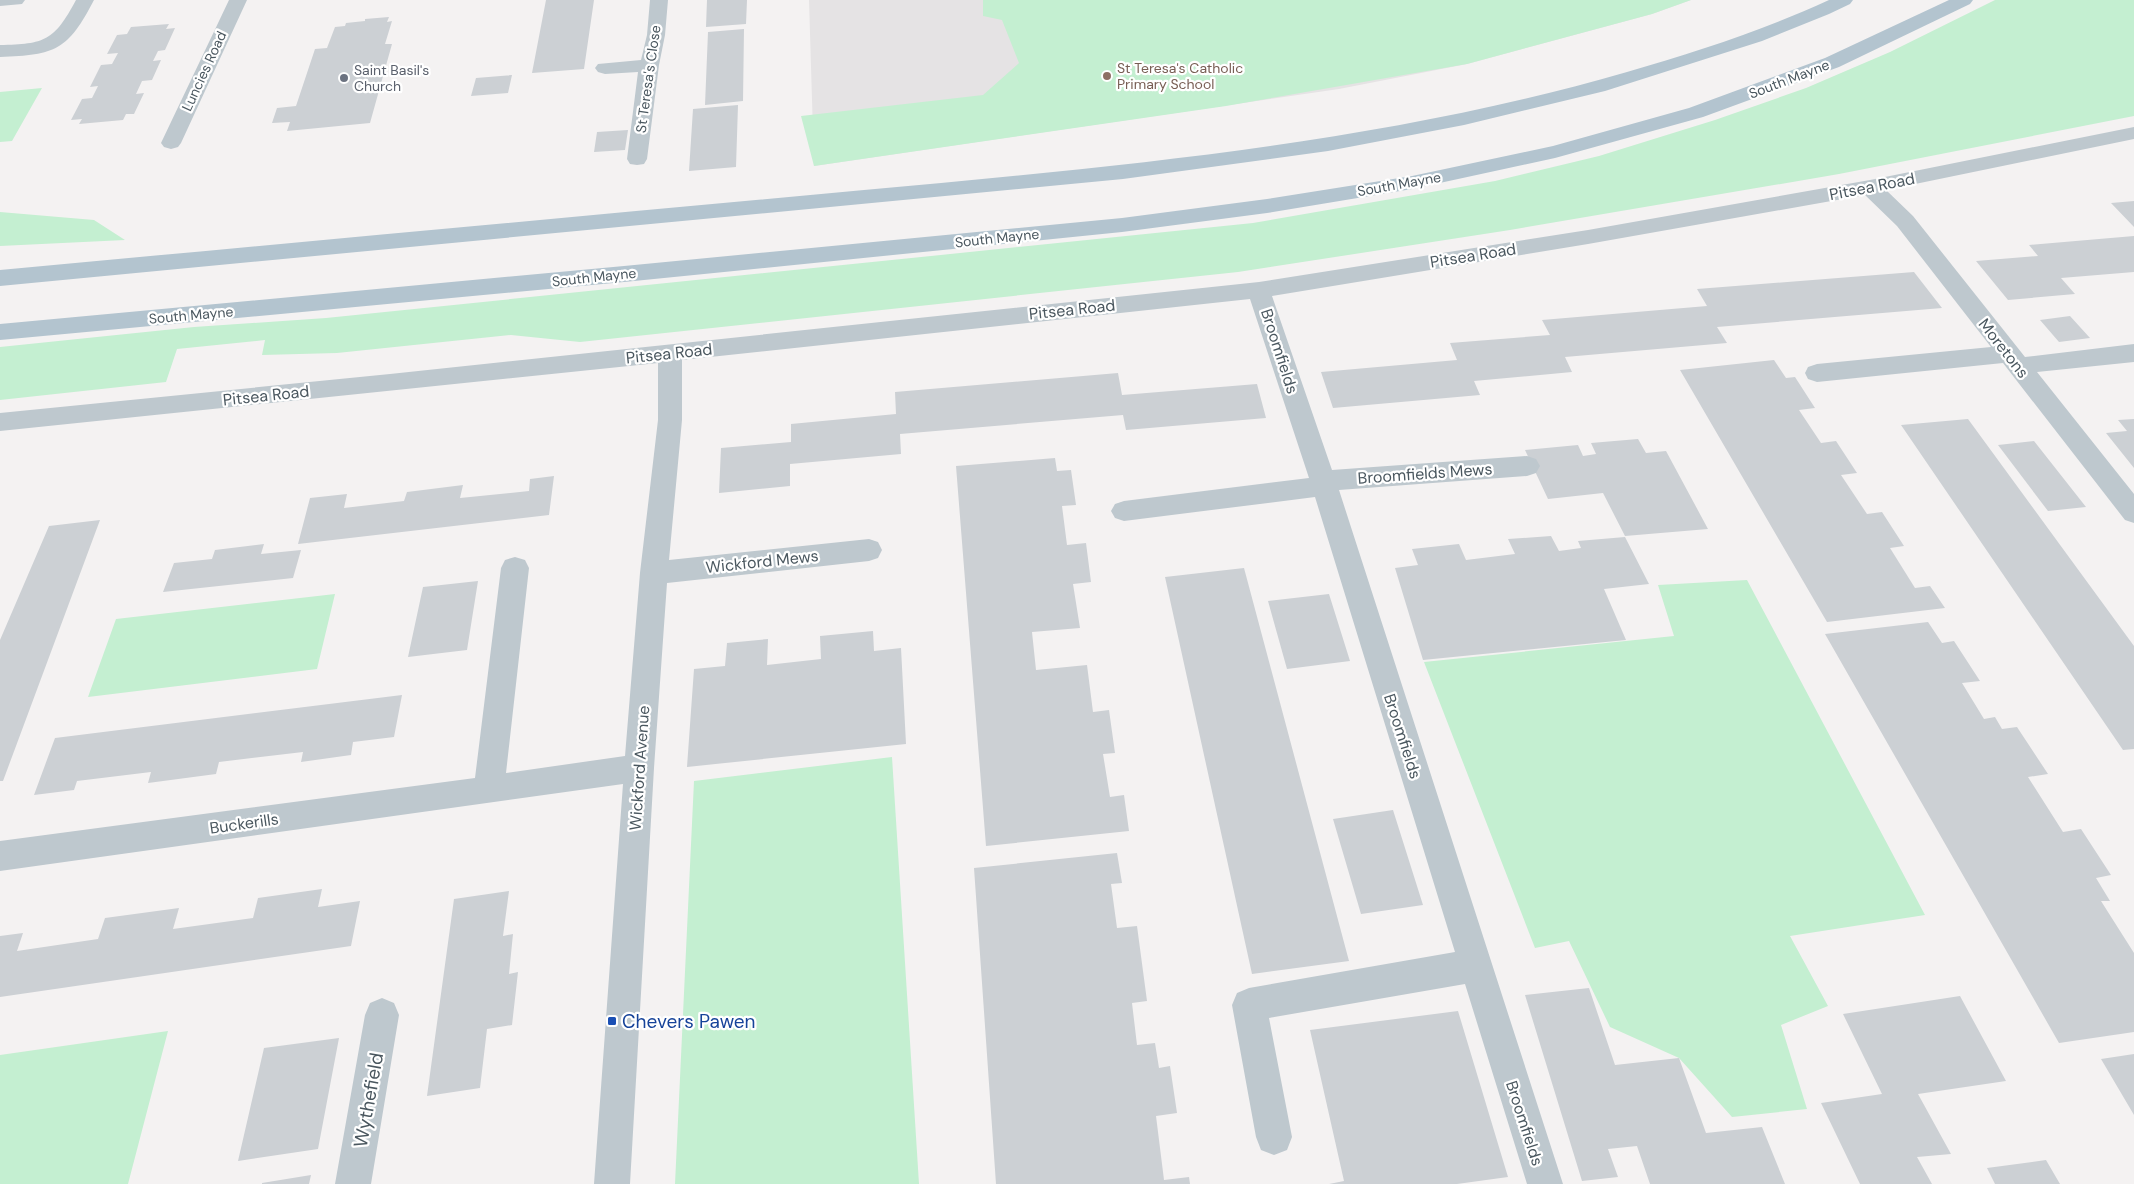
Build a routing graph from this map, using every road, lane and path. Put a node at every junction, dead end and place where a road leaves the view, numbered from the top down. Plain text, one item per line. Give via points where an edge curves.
1 (16, 0) edge
2 (85, 0) edge
3 (238, 0) edge
4 (659, 0) edge
5 (1844, 0) edge
6 (1964, 0) edge
7 (0, 1) edge
8 (0, 52) edge
9 (649, 65) junction
10 (605, 68) dead end
11 (2134, 133) edge
12 (171, 143) dead end
13 (637, 159) dead end
14 (1870, 187) junction
15 (0, 278) edge
16 (1260, 290) junction
17 (0, 332) edge
18 (670, 353) junction
19 (2134, 353) edge
20 (2013, 360) junction
21 (1817, 373) dead end
22 (0, 422) edge
23 (1527, 466) dead end
24 (1323, 484) junction
25 (1124, 510) dead end
26 (2134, 513) edge
27 (869, 550) dead end
28 (515, 568) dead end
29 (654, 573) junction
30 (639, 768) junction
31 (488, 790) junction
32 (0, 856) edge
33 (1476, 965) junction
34 (382, 1015) dead end
35 (1274, 1137) dead end
36 (353, 1184) edge
37 (612, 1184) edge
38 (1545, 1184) edge

1 - 7 street
2 - 8 street via 64,34 56,40 35,49
3 - 12 street, Luncies Road
4 - 9 street, St Teresa's Close
5 - 15 main road via 1773,30 1621,80 1472,118 1292,150 1123,172
6 - 17 main road, South Mayne via 1831,63 1718,105 1543,154 1356,192 1247,209 987,239
9 - 10 street
9 - 13 street, St Teresa's Close
11 - 14 street, Pitsea Road
14 - 16 street, Pitsea Road
14 - 20 street, Moretons via 1905,221
16 - 18 street, Pitsea Road
16 - 24 street, Broomfields
18 - 22 street, Pitsea Road
18 - 29 street, Wickford Avenue via 670,420
19 - 20 street
20 - 21 street
20 - 26 street, Moretons
23 - 24 street, Broomfields Mews
24 - 25 street, Broomfields Mews
24 - 33 street, Broomfields
27 - 29 street, Wickford Mews
28 - 31 street
29 - 30 street, Wickford Avenue
30 - 31 street, Buckerills
30 - 37 street, Wickford Avenue
31 - 32 street, Buckerills
33 - 35 street via 1249,1005
33 - 38 street, Broomfields
34 - 36 street, Wythefield

